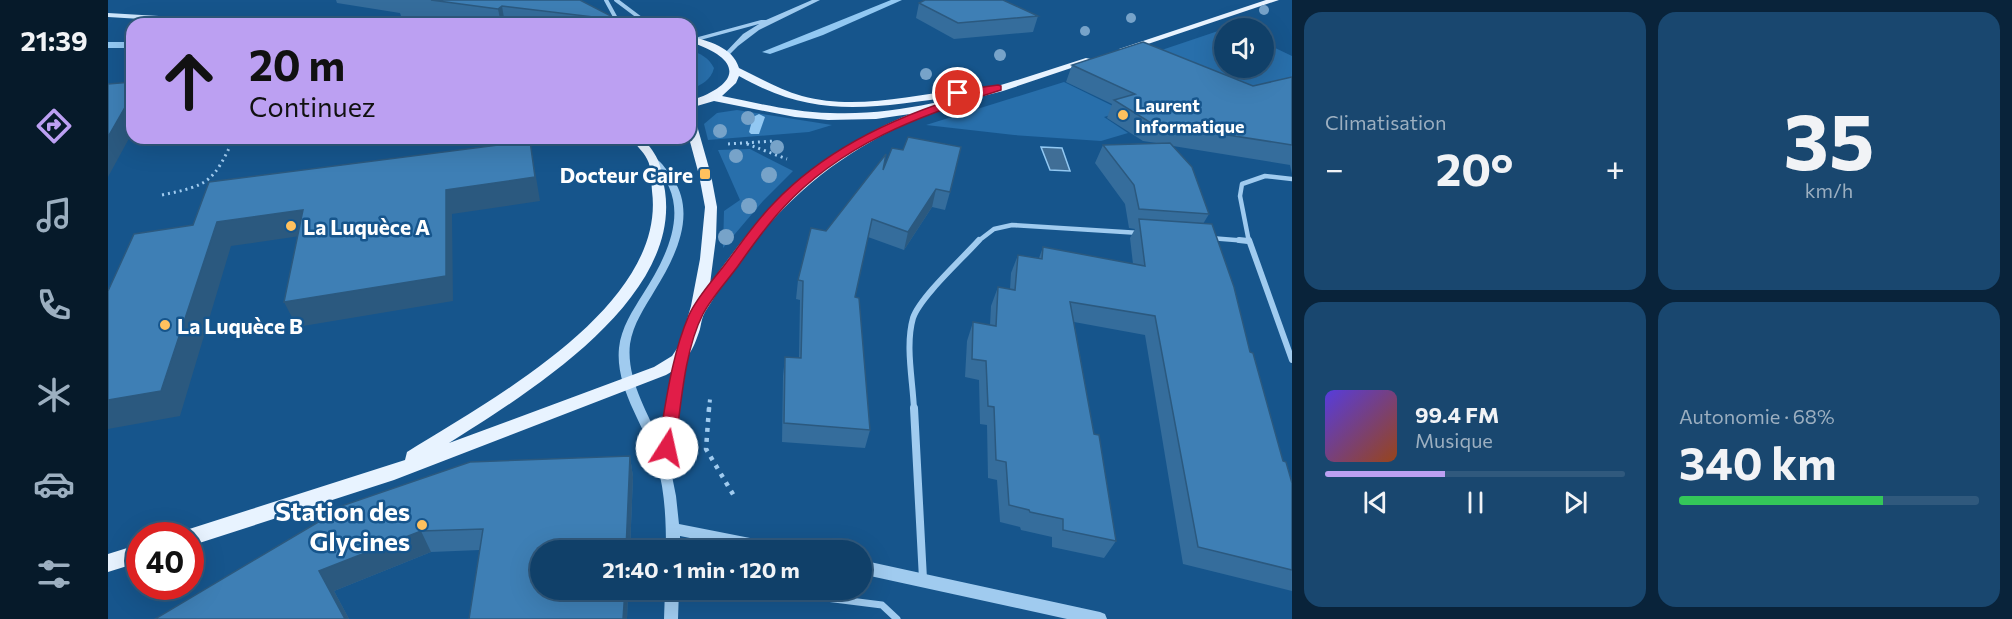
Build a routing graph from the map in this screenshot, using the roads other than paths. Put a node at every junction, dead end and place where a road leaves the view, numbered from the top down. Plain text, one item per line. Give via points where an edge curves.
1 (606, 0) edge
2 (616, 0) edge
3 (817, 0) edge
4 (1275, 0) edge
5 (108, 15) edge
6 (159, 18) edge
7 (616, 18) edge
8 (640, 18) edge
9 (775, 18) junction
10 (696, 38) edge
11 (696, 41) edge
12 (727, 54) junction
13 (736, 70) junction
14 (998, 88) junction
15 (712, 97) junction
16 (696, 103) edge
17 (934, 108) junction
18 (696, 143) edge
19 (641, 144) edge
20 (655, 161) junction
21 (1292, 179) edge
22 (1143, 233) edge
23 (1201, 237) edge
24 (1248, 240) junction
25 (696, 313) junction
26 (682, 356) junction
27 (1292, 360) edge
28 (630, 382) junction
29 (663, 466) junction
30 (388, 474) junction
31 (673, 529) junction
32 (204, 533) edge
33 (673, 540) edge
34 (729, 540) edge
35 (126, 557) edge
36 (108, 563) edge
37 (872, 569) edge
38 (923, 579) junction
39 (672, 600) edge
40 (842, 600) edge
41 (671, 619) edge
42 (897, 619) edge
43 (1100, 619) edge

1 - 7 street
2 - 8 street
3 - 9 street
4 - 14 main road
5 - 6 main road
9 - 10 street
9 - 12 street via 745,36
11 - 12 main road
12 - 13 main road
13 - 14 main road via 789,96 826,104
13 - 15 main road via 727,89
14 - 17 main road
15 - 16 main road
15 - 17 main road via 836,117
17 - 25 main road via 859,143 816,171 760,226
18 - 25 main road via 712,208
19 - 20 main road
20 - 28 street via 675,192 678,220 658,278 626,337 624,352
20 - 30 main road via 661,205 659,229 639,276 625,297 579,342 526,382
21 - 24 street via 1257,177 1239,186
22 - 38 street via 1018,225 994,229 979,240 918,308 910,333
23 - 24 street
24 - 27 street
25 - 26 main road
26 - 28 main road
26 - 29 street
28 - 29 street
28 - 30 main road
29 - 31 street
30 - 32 main road
31 - 33 street
31 - 34 street
35 - 36 main road
37 - 38 street
38 - 43 street
39 - 41 street
40 - 42 street via 882,605

